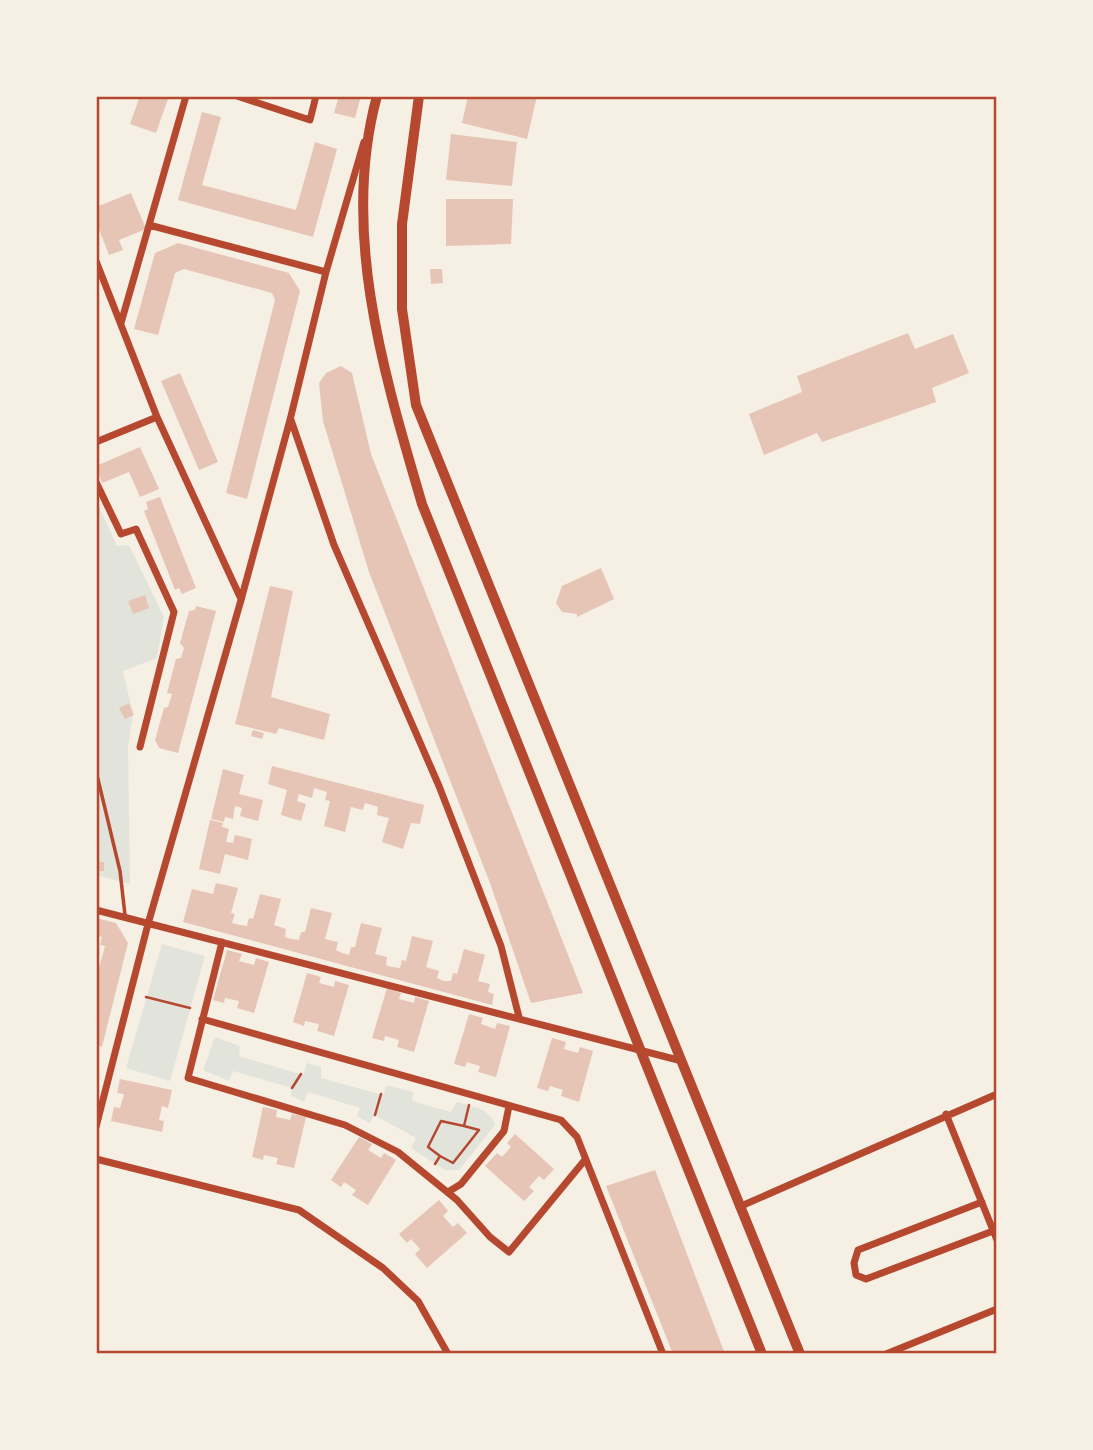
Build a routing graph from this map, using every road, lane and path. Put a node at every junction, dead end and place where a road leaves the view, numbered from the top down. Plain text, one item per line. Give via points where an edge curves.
1 (186, 96) edge
2 (238, 96) edge
3 (317, 96) edge
4 (377, 96) edge
5 (419, 96) edge
6 (372, 116) junction
7 (149, 225) junction
8 (96, 261) edge
9 (326, 272) junction
10 (121, 324) junction
11 (157, 417) junction
12 (290, 420) junction
13 (96, 442) edge
14 (96, 482) edge
15 (241, 600) junction
16 (140, 747) dead end
17 (96, 771) edge
18 (96, 910) edge
19 (125, 918) junction
20 (148, 924) junction
21 (222, 942) junction
22 (146, 997) dead end
23 (190, 1008) dead end
24 (519, 1017) junction
25 (202, 1019) junction
26 (638, 1048) junction
27 (678, 1060) junction
28 (301, 1074) dead end
29 (292, 1088) dead end
30 (381, 1094) dead end
31 (997, 1094) edge
32 (468, 1105) dead end
33 (509, 1106) junction
34 (946, 1114) junction
35 (375, 1115) dead end
36 (464, 1126) junction
37 (96, 1128) edge
38 (468, 1144) junction
39 (476, 1151) dead end
40 (440, 1156) junction
41 (96, 1159) edge
42 (584, 1161) junction
43 (435, 1164) dead end
44 (448, 1192) junction
45 (982, 1202) junction
46 (739, 1207) junction
47 (993, 1231) junction
48 (997, 1240) edge
49 (997, 1309) edge
50 (447, 1354) edge
51 (663, 1354) edge
52 (762, 1354) edge
53 (800, 1354) edge
54 (886, 1354) edge

1 - 7 street
2 - 3 street via 310,120
4 - 6 street
5 - 27 street via 402,224 402,309 416,405
6 - 9 street
6 - 26 street via 362,208 372,299 392,401 422,504
7 - 9 street
7 - 10 street
8 - 10 street
9 - 12 street
10 - 11 street
11 - 13 street
11 - 15 street
12 - 15 street
12 - 24 street via 334,545 439,786 501,946
14 - 16 street via 121,534 136,529 174,612
15 - 20 street
17 - 19 lane via 120,871
18 - 19 street
19 - 20 street
20 - 21 street
20 - 37 street
21 - 24 street
21 - 25 street
22 - 23 path
24 - 26 street
25 - 33 street
25 - 44 street via 188,1078 345,1125 398,1152
26 - 27 street
26 - 52 street
27 - 46 street
28 - 29 path
30 - 35 path
31 - 34 street
32 - 36 path
33 - 42 street via 561,1120 577,1137
33 - 44 street via 504,1131 461,1184
34 - 45 street
34 - 46 street
36 - 38 path via 479,1130
36 - 40 path via 441,1121 428,1147
38 - 39 path
38 - 40 path via 453,1163
40 - 43 path
41 - 50 street via 299,1210 383,1268 418,1301
42 - 44 street via 509,1252
42 - 51 street
45 - 47 street
45 - 47 street via 858,1250 856,1275 866,1279
46 - 53 street
47 - 48 street
49 - 54 street

